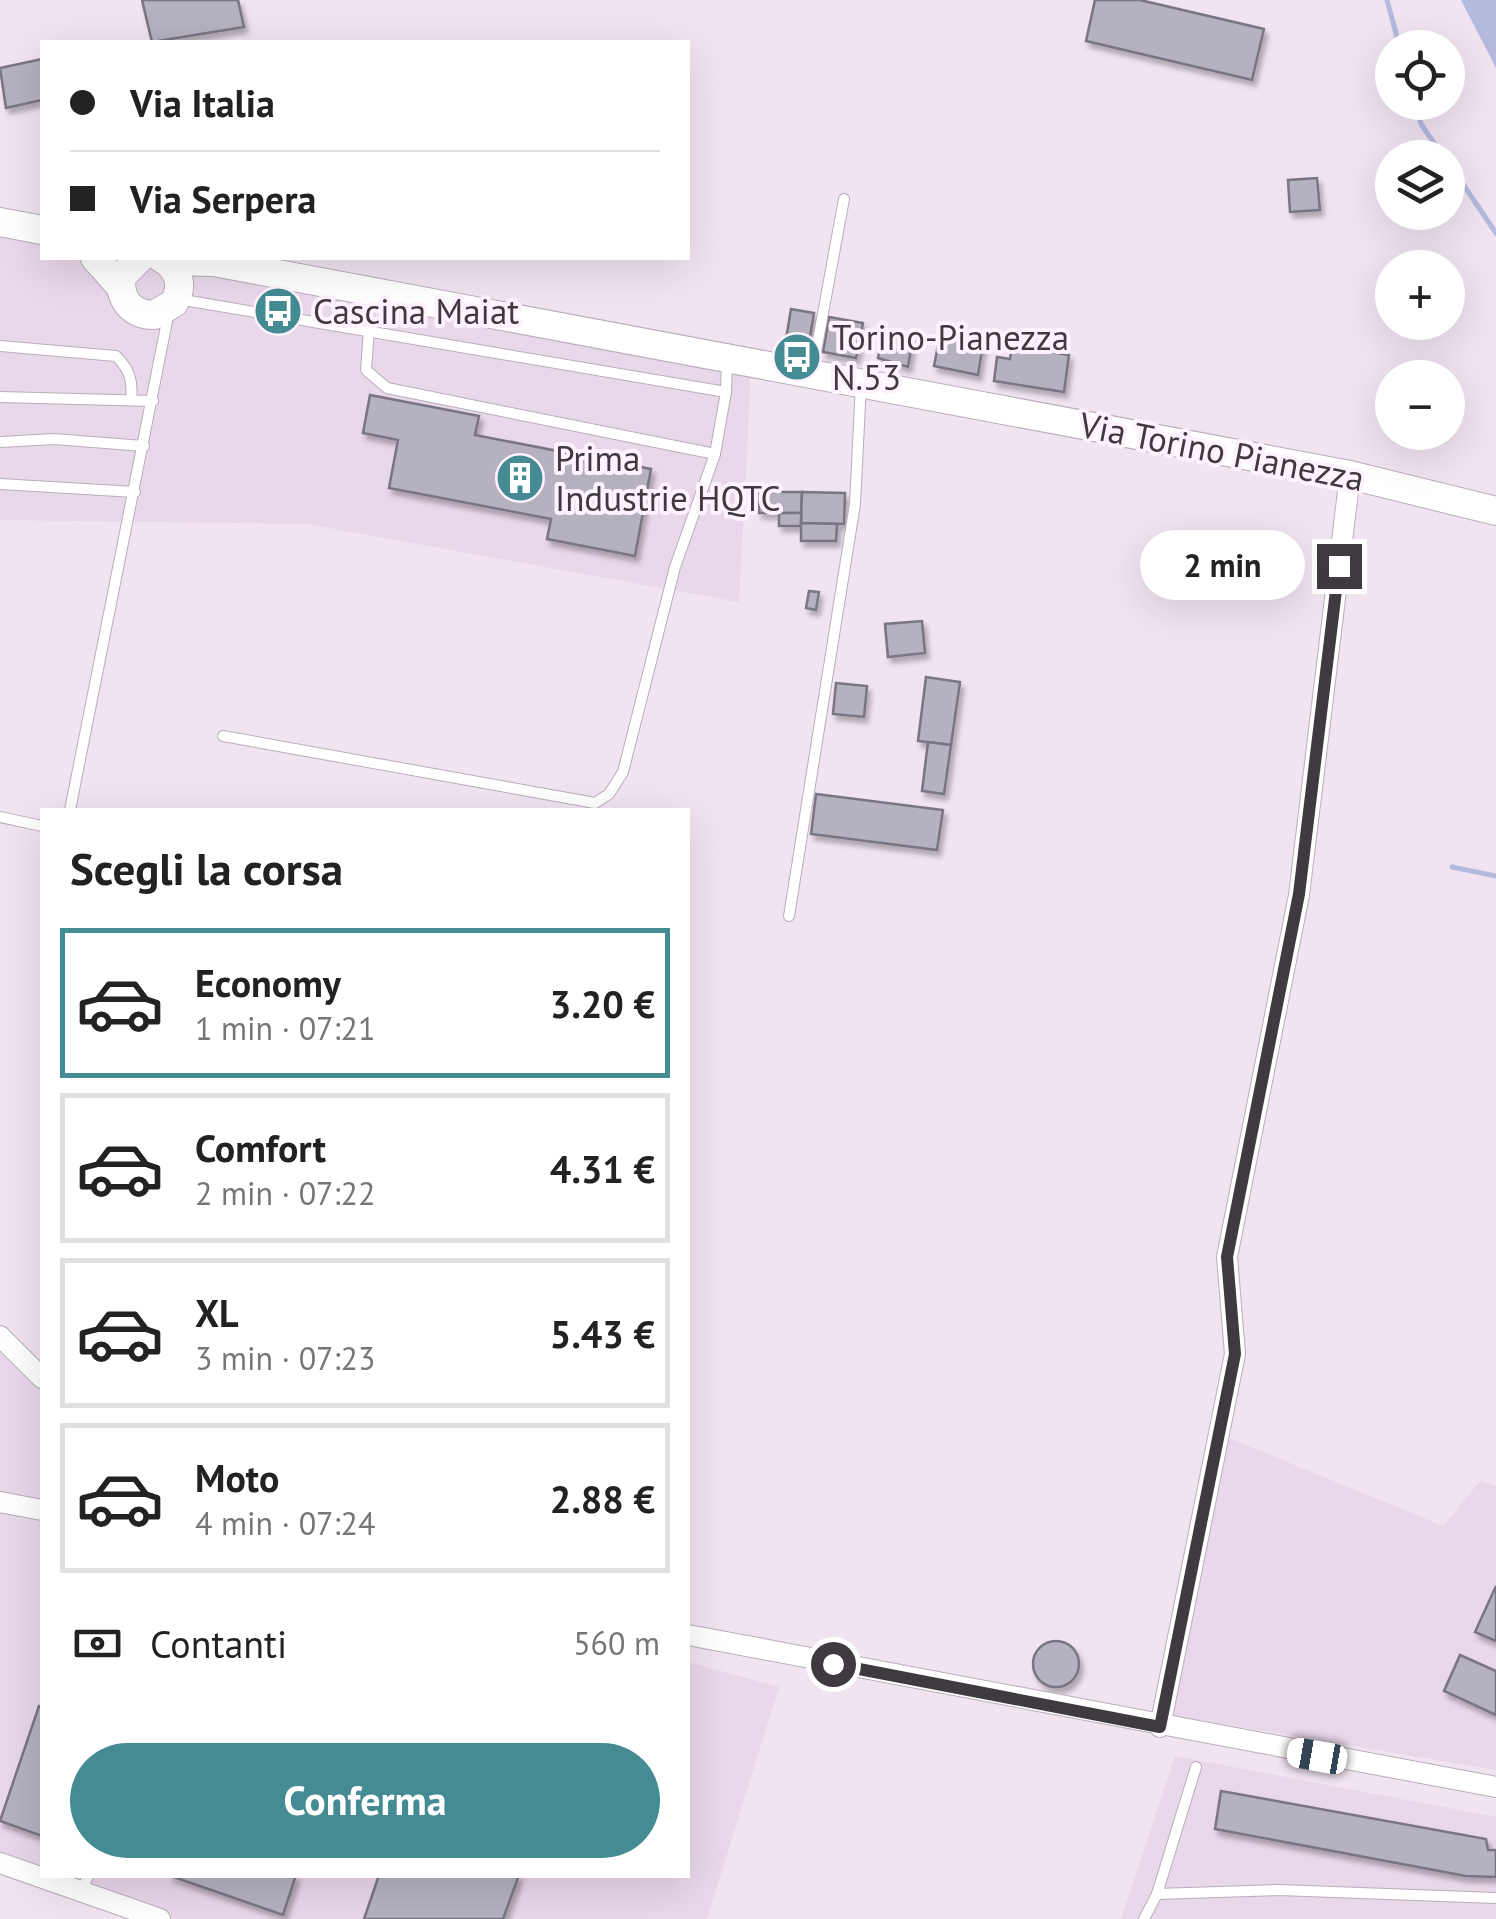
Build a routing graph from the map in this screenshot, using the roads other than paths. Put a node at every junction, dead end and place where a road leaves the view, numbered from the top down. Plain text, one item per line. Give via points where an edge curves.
1 (844, 199) dead end
2 (0, 222) edge
3 (40, 230) edge
4 (97, 260) edge
5 (152, 260) edge
6 (157, 260) edge
7 (166, 260) edge
8 (238, 267) junction
9 (120, 286) junction
10 (168, 304) junction
11 (369, 330) junction
12 (165, 343) junction
13 (0, 346) edge
14 (727, 358) junction
15 (812, 374) junction
16 (861, 383) junction
17 (726, 392) junction
18 (0, 397) edge
19 (131, 400) junction
20 (153, 400) junction
21 (0, 442) edge
22 (144, 446) junction
23 (715, 454) junction
24 (1350, 475) junction
25 (0, 484) edge
26 (134, 492) junction
27 (1496, 512) edge
28 (223, 736) dead end
29 (70, 808) edge
30 (0, 817) edge
31 (40, 826) edge
32 (789, 916) dead end
33 (0, 1336) edge
34 (40, 1376) edge
35 (0, 1502) edge
36 (40, 1510) edge
37 (690, 1635) edge
38 (1160, 1727) junction
39 (1196, 1768) dead end
40 (1496, 1788) edge
41 (0, 1863) edge
42 (40, 1872) edge
43 (85, 1883) edge
44 (1157, 1894) junction
45 (1496, 1898) edge
46 (160, 1919) edge
47 (1144, 1919) edge

1 - 15 lane
2 - 3 main road
4 - 9 main road
5 - 9 main road via 126,267
6 - 10 main road via 179,277
7 - 8 main road, Via Torino Pianezza
8 - 10 main road
8 - 14 main road, Via Torino Pianezza
9 - 10 main road via 128,305
10 - 11 lane
10 - 12 lane
10 - 12 lane
11 - 17 lane
11 - 23 lane via 366,370 387,388
12 - 20 lane
13 - 19 lane via 116,356 133,384
14 - 15 main road, Via Torino Pianezza
14 - 17 lane
15 - 16 main road, Via Torino Pianezza
16 - 24 main road, Via Torino Pianezza
16 - 32 lane via 855,504
17 - 23 lane
18 - 19 lane
19 - 20 lane
20 - 22 lane
21 - 22 lane
22 - 26 lane
23 - 28 lane via 676,567 624,772 595,803
24 - 27 main road, Via Torino Pianezza
24 - 38 street via 1299,894 1227,1257 1235,1354
25 - 26 lane
26 - 29 lane
30 - 31 lane
33 - 34 street
35 - 36 street
37 - 38 street
38 - 40 street
39 - 44 lane
41 - 42 street
43 - 46 street
44 - 45 lane via 1279,1890
44 - 47 lane

